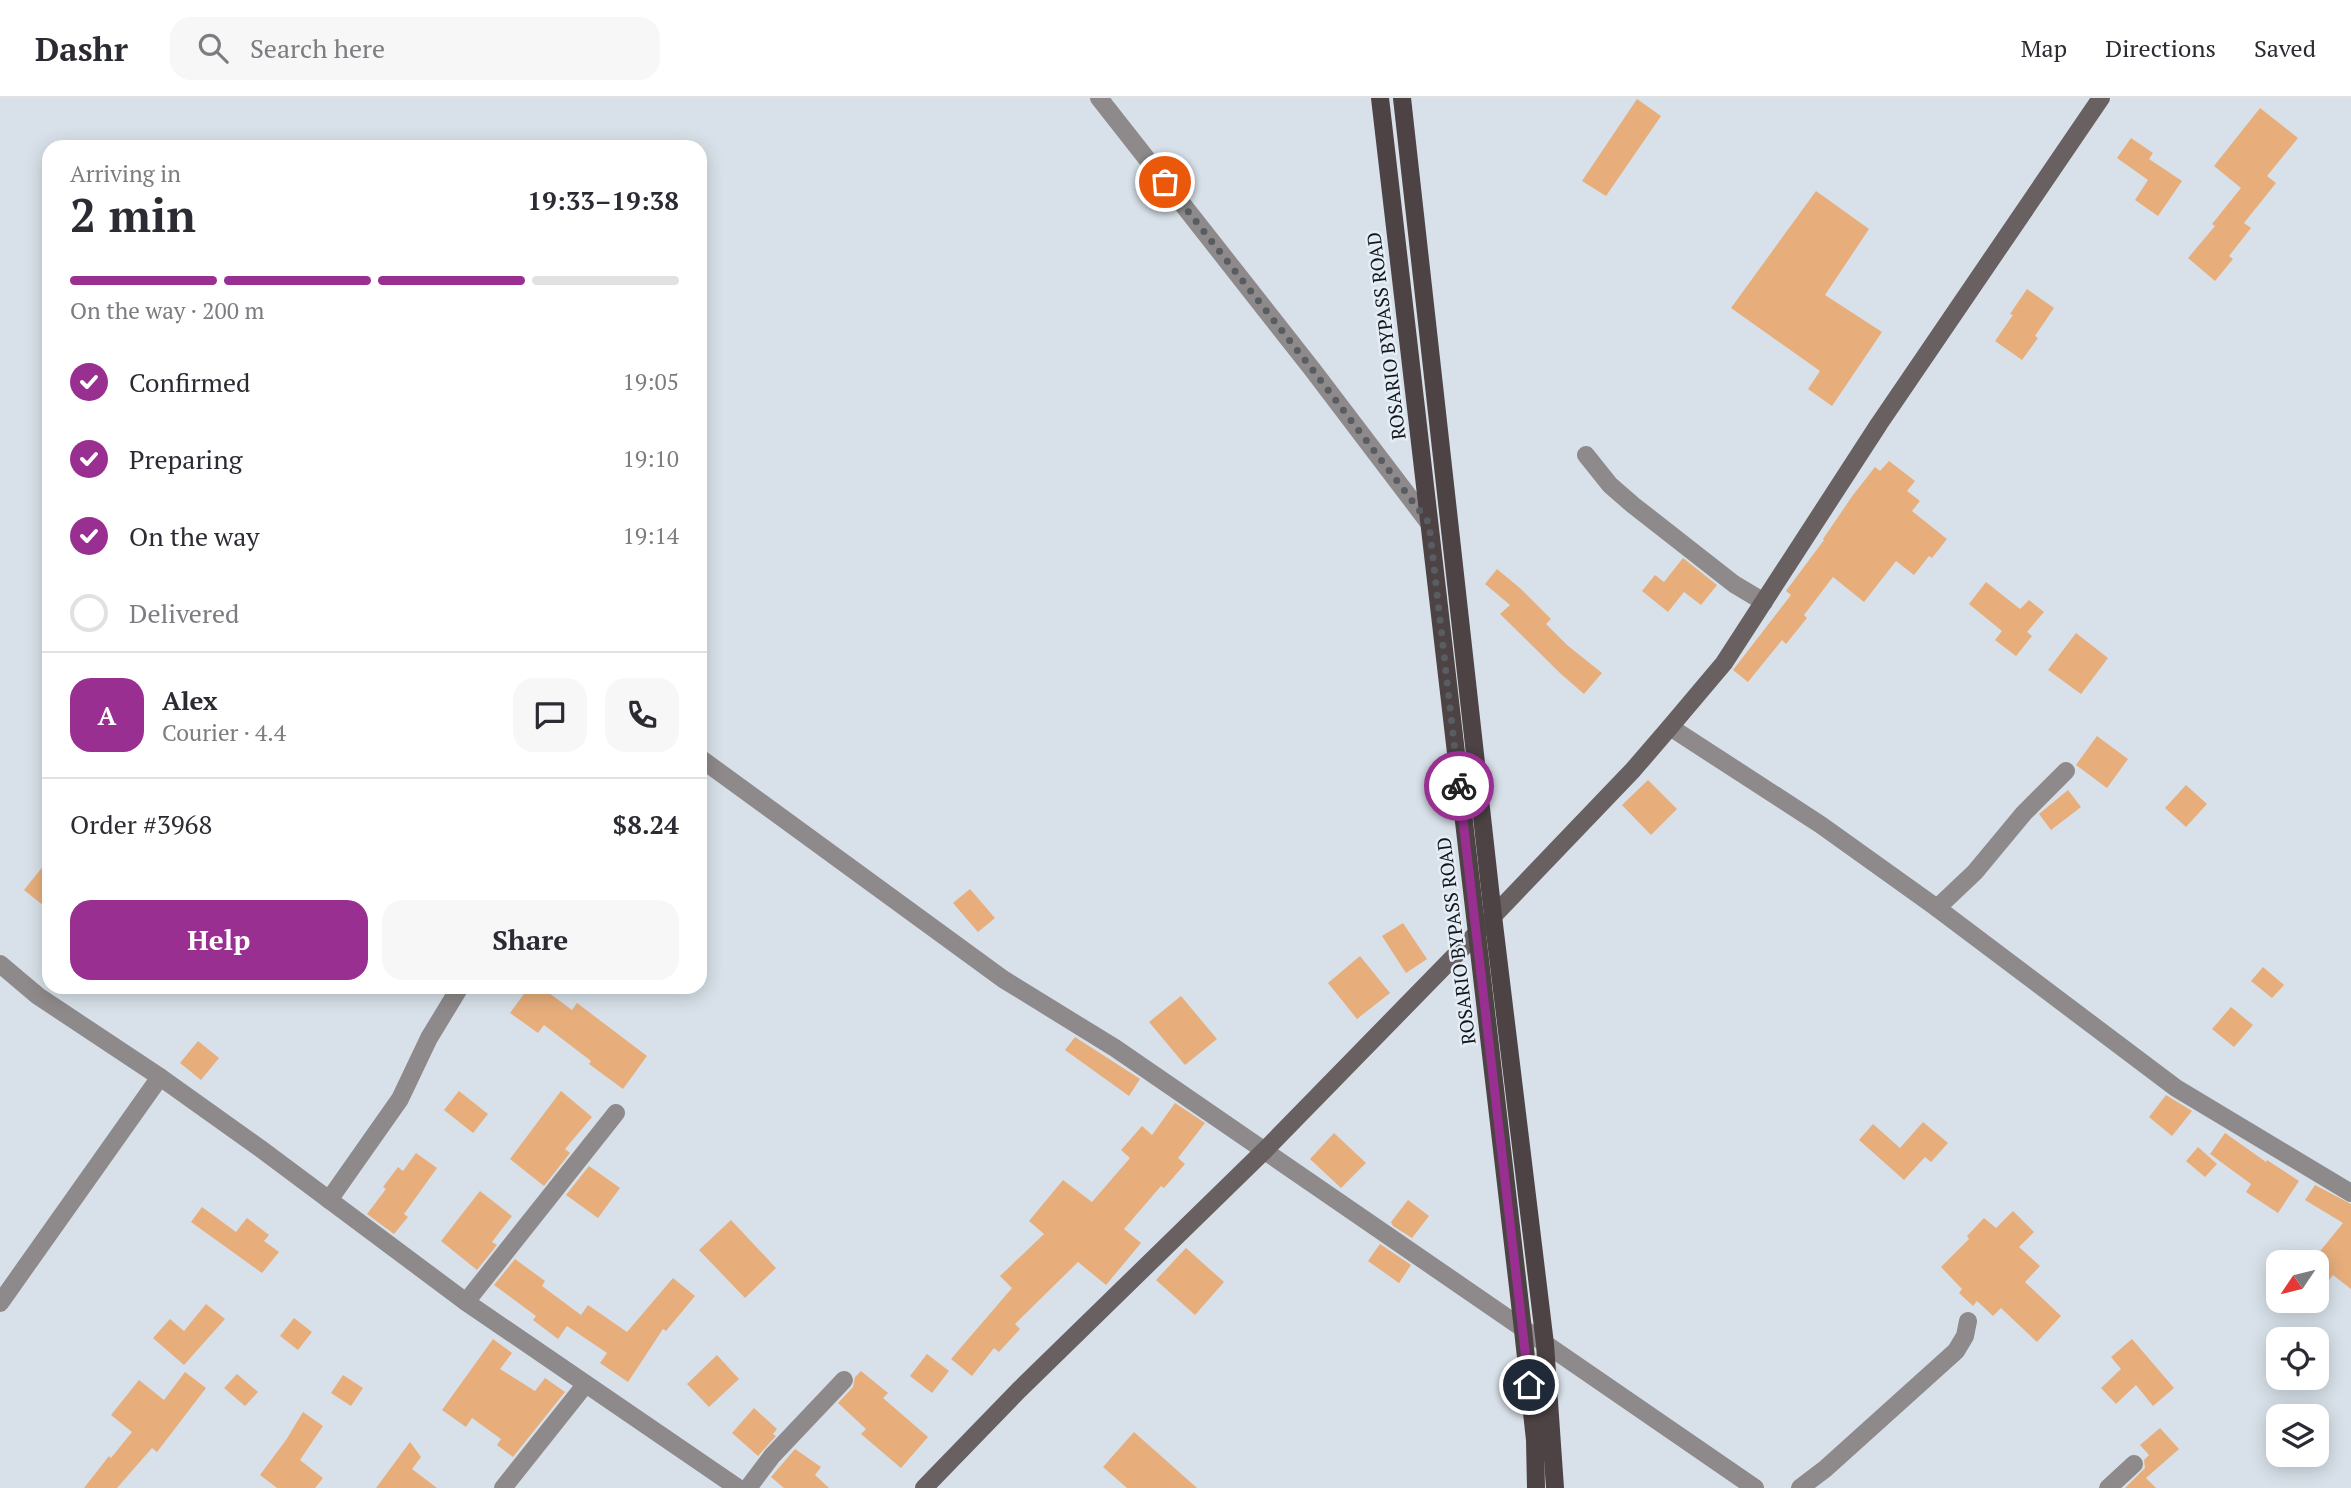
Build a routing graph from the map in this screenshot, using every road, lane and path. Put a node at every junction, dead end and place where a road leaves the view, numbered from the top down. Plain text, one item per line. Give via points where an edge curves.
1 (1099, 98) edge
2 (1380, 98) edge
3 (1402, 98) edge
4 (2101, 98) edge
5 (1586, 455) dead end
6 (1429, 523) junction
7 (1764, 602) junction
8 (1670, 727) junction
9 (707, 763) edge
10 (2066, 771) dead end
11 (1937, 908) junction
12 (1493, 916) junction
13 (1476, 934) junction
14 (0, 964) edge
15 (456, 994) edge
16 (160, 1077) junction
17 (616, 1113) dead end
18 (1265, 1150) junction
19 (2351, 1193) edge
20 (328, 1200) junction
21 (466, 1302) junction
22 (0, 1303) edge
23 (1968, 1321) dead end
24 (1523, 1329) junction
25 (1545, 1344) junction
26 (844, 1380) dead end
27 (585, 1385) junction
28 (2134, 1464) dead end
29 (503, 1488) edge
30 (738, 1488) edge
31 (748, 1488) edge
32 (924, 1488) edge
33 (1536, 1488) edge
34 (1555, 1488) edge
35 (1755, 1488) edge
36 (1800, 1488) edge
37 (2108, 1488) edge

1 - 6 street
2 - 6 main road, ROSARIO BYPASS ROAD
3 - 12 main road, ROSARIO BYPASS ROAD
4 - 7 street
5 - 7 street via 1633,505
6 - 13 main road, ROSARIO BYPASS ROAD
7 - 8 street via 1724,663
8 - 11 street via 1821,825
8 - 12 street
9 - 18 street via 1003,979
10 - 11 street
11 - 19 street via 2176,1088
12 - 13 street
12 - 25 main road, ROSARIO BYPASS ROAD
13 - 18 street
13 - 24 main road, ROSARIO BYPASS ROAD
14 - 16 street via 38,996
15 - 20 street via 400,1099
16 - 20 street
16 - 22 street
17 - 21 street
18 - 24 street
18 - 32 street
20 - 21 street
21 - 27 street
23 - 36 street via 1956,1351
24 - 25 street
24 - 33 main road, ROSARIO BYPASS ROAD
25 - 34 main road, ROSARIO BYPASS ROAD
25 - 35 street
26 - 31 street
27 - 29 street
27 - 30 street
28 - 37 street

